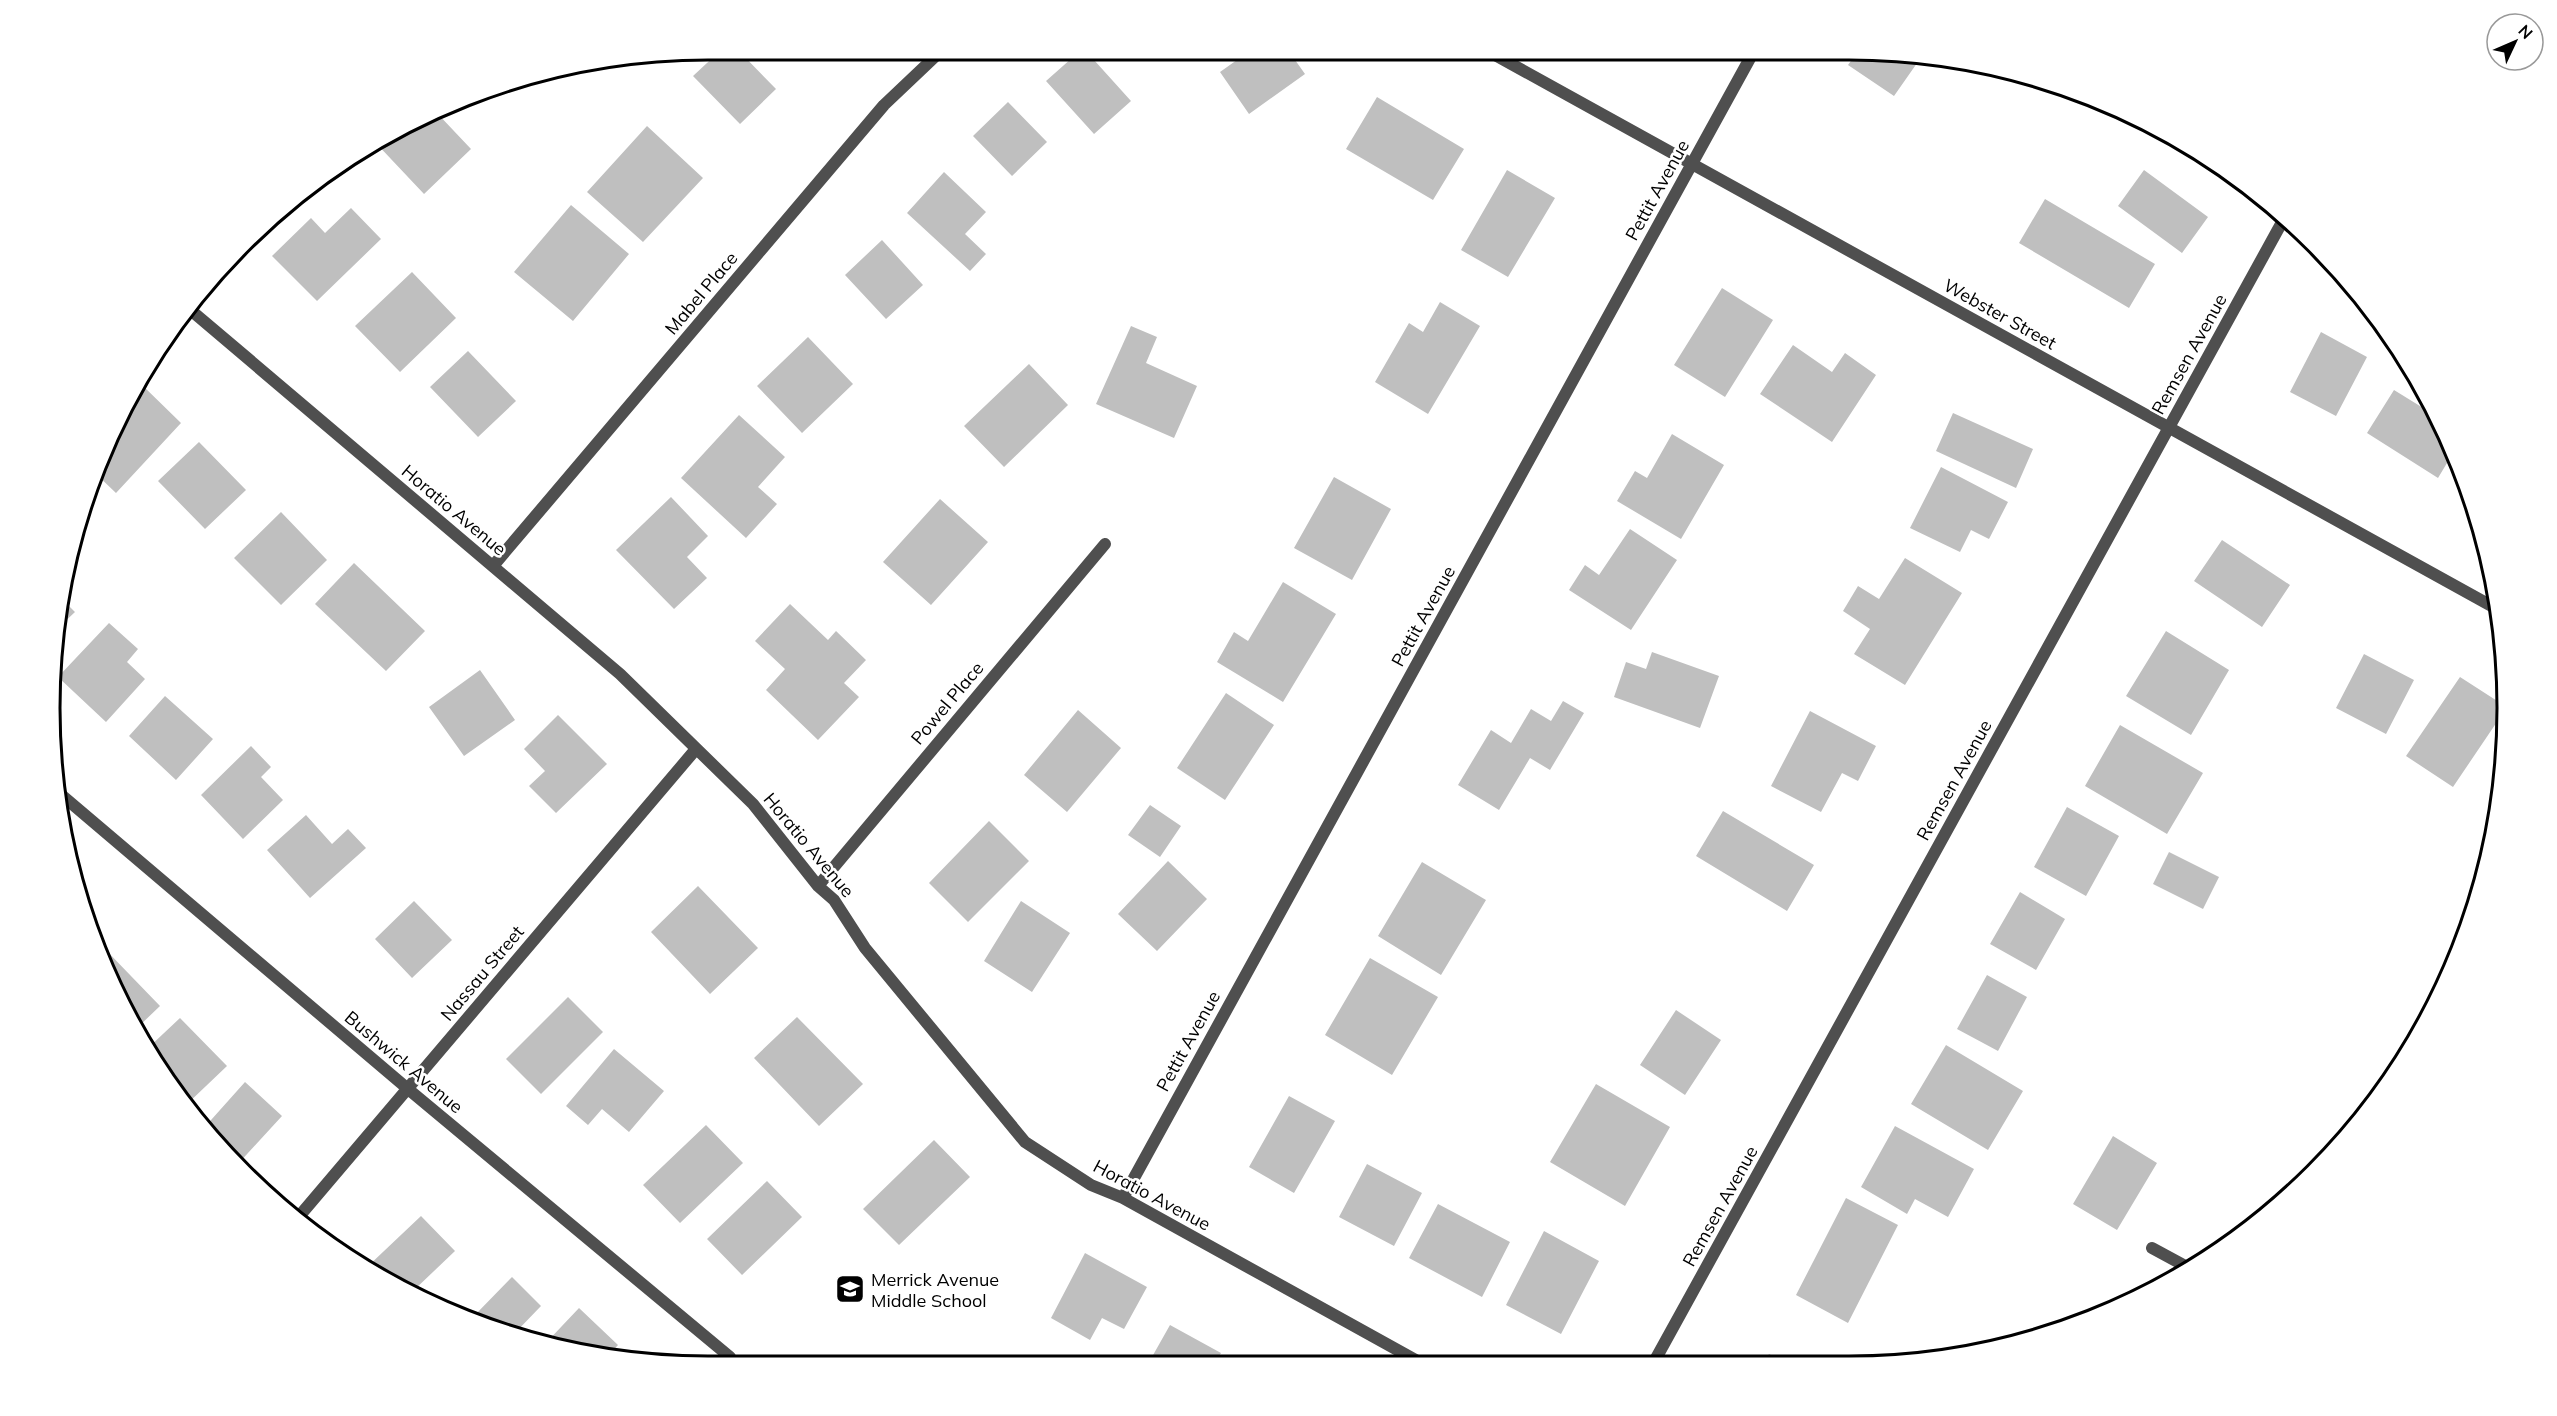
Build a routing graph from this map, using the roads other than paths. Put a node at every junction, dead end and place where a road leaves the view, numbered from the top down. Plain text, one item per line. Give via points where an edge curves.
1 (931, 60) edge
2 (1504, 60) edge
3 (1749, 60) edge
4 (1691, 165) junction
5 (2281, 225) edge
6 (195, 313) edge
7 (2169, 427) junction
8 (1106, 544) dead end
9 (493, 566) junction
10 (2488, 604) edge
11 (696, 749) junction
12 (67, 800) edge
13 (818, 886) junction
14 (408, 1089) junction
15 (1123, 1198) junction
16 (302, 1213) edge
17 (2152, 1248) dead end
18 (2181, 1264) edge
19 (729, 1356) edge
20 (1408, 1356) edge
21 (1657, 1356) edge

1 - 9 street, Mabel Place via 884,105
2 - 4 street, Webster Street
3 - 4 street, Pettit Avenue
4 - 7 street, Webster Street
4 - 15 street, Pettit Avenue
5 - 7 street, Remsen Avenue
6 - 9 street, Horatio Avenue
7 - 10 street, Webster Street
7 - 21 street, Remsen Avenue
8 - 13 street, Powel Place
9 - 11 street, Horatio Avenue via 620,674
11 - 13 street, Horatio Avenue via 753,804
11 - 14 street, Nassau Street
12 - 14 street, Bushwick Avenue
13 - 15 street, Horatio Avenue via 834,900 865,948 1025,1142 1091,1185
14 - 16 street, Nassau Street
14 - 19 street, Bushwick Avenue
15 - 20 street, Horatio Avenue
17 - 18 street

